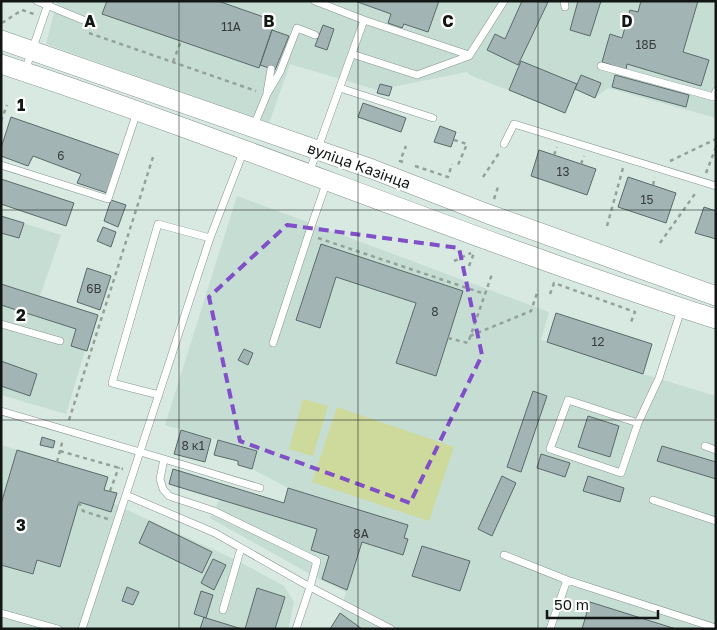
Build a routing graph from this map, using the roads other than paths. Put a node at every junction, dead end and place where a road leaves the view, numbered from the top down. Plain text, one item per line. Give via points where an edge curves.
1 (37, 1) edge
2 (315, 1) edge
3 (504, 1) edge
4 (49, 4) edge
5 (364, 20) junction
6 (88, 22) dead end
7 (315, 35) dead end
8 (1, 40) edge
9 (32, 50) junction
10 (352, 54) junction
11 (469, 56) junction
12 (1, 64) edge
13 (601, 66) dead end
14 (271, 69) dead end
15 (25, 71) junction
16 (340, 88) junction
17 (716, 91) edge
18 (267, 94) junction
19 (137, 111) junction
20 (433, 118) dead end
21 (253, 128) junction
22 (504, 144) road end
23 (244, 150) junction
24 (317, 150) junction
25 (1, 165) edge
26 (309, 174) junction
27 (327, 181) junction
28 (716, 186) edge
29 (210, 238) junction
30 (716, 296) edge
31 (682, 308) junction
32 (716, 319) edge
33 (1, 324) edge
34 (60, 341) dead end
35 (273, 343) dead end
36 (159, 395) junction
37 (1, 411) edge
38 (638, 422) junction
39 (705, 446) dead end
40 (716, 450) edge
41 (139, 453) junction
42 (164, 459) junction
43 (260, 488) dead end
44 (126, 495) junction
45 (652, 500) dead end
46 (716, 520) edge
47 (242, 548) junction
48 (504, 555) dead end
49 (567, 580) junction
50 (310, 587) junction
51 (223, 610) dead end
52 (1, 613) edge
53 (716, 628) edge
54 (58, 629) edge
55 (82, 629) edge
56 (296, 629) edge
57 (391, 629) edge
58 (550, 629) edge

1 - 4 lane
2 - 5 lane
3 - 11 lane
4 - 6 lane
4 - 9 lane
5 - 10 lane
5 - 11 lane
7 - 18 lane via 297,28 280,72
8 - 9 main road, вуліца Казінца
9 - 15 lane
9 - 21 main road, вуліца Казінца
10 - 11 lane via 417,75
10 - 16 lane
12 - 15 main road, вуліца Казінца
13 - 17 lane via 714,97
14 - 18 lane
15 - 19 main road, вуліца Казінца
16 - 20 lane
16 - 24 lane
18 - 21 lane
19 - 23 main road, вуліца Казінца
19 - 25 lane via 108,199
21 - 24 main road, вуліца Казінца
22 - 28 lane via 514,124
23 - 26 main road, вуліца Казінца
23 - 29 lane
24 - 26 lane
24 - 30 main road, вуліца Казінца
26 - 27 main road, вуліца Казінца
27 - 31 main road, вуліца Казінца
27 - 35 lane
29 - 36 lane
29 - 36 lane via 158,224 112,383
31 - 32 main road, вуліца Казінца
31 - 38 lane via 658,378
33 - 34 lane
36 - 41 lane
37 - 41 lane
38 - 38 lane via 568,400 550,449 621,473
39 - 40 lane
41 - 42 lane
41 - 44 lane
42 - 43 lane
42 - 50 lane via 160,479 169,496 214,511 318,561
44 - 47 lane
44 - 55 lane
45 - 46 lane
47 - 50 lane
47 - 51 lane
48 - 49 lane
49 - 53 lane
49 - 58 lane
50 - 56 lane
50 - 57 lane
52 - 54 lane

